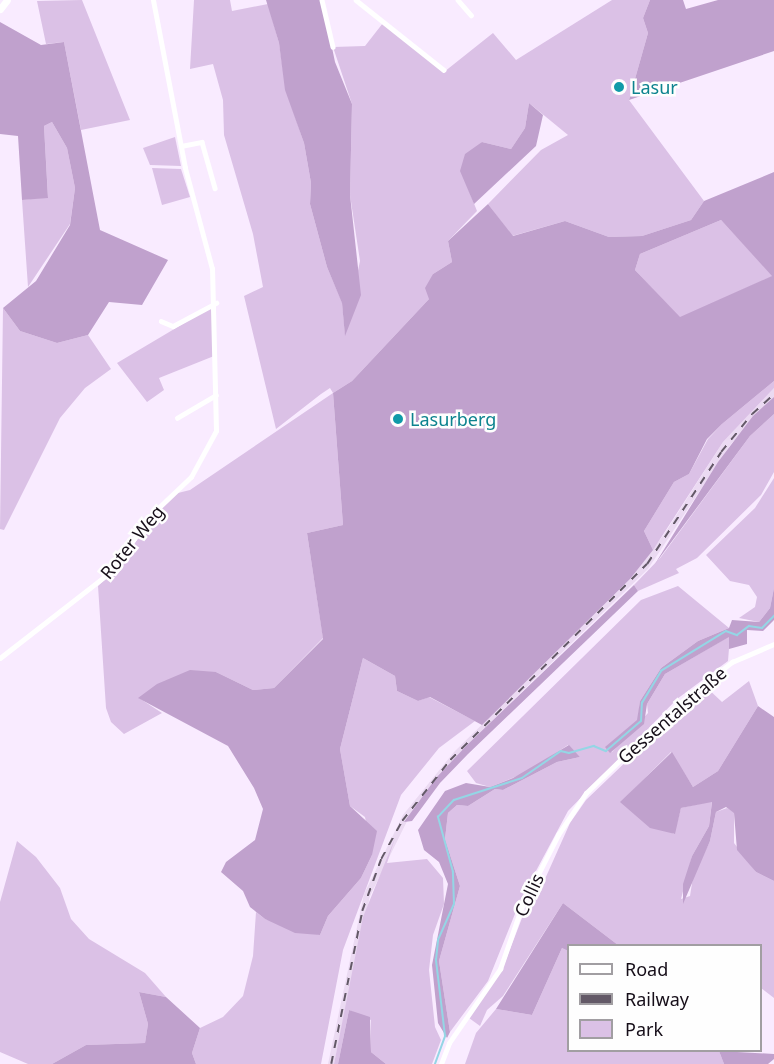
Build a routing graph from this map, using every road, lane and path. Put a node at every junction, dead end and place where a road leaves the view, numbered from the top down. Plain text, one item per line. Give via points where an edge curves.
1 (7, 0) edge
2 (153, 0) edge
3 (322, 0) edge
4 (356, 0) edge
5 (458, 0) edge
6 (0, 9) edge
7 (471, 15) dead end
8 (333, 47) dead end
9 (444, 70) dead end
10 (181, 146) junction
11 (215, 188) dead end
12 (216, 303) junction
13 (160, 321) dead end
14 (216, 395) junction
15 (177, 418) dead end
16 (774, 644) edge
17 (0, 658) edge
18 (604, 774) joint
19 (441, 1064) edge

1 - 6 main road
2 - 10 street, Roter Weg
3 - 8 street
4 - 9 street
5 - 7 street
10 - 11 street via 202,142
10 - 12 street, Roter Weg via 212,269
12 - 13 street via 173,326
12 - 14 street, Roter Weg
14 - 15 street
14 - 17 street, Roter Weg via 216,431 191,477 153,513 134,543 96,585
16 - 18 street, Gessentalstraße via 732,662 675,707
18 - 19 street, Collis via 558,834 522,906 500,969 449,1043

